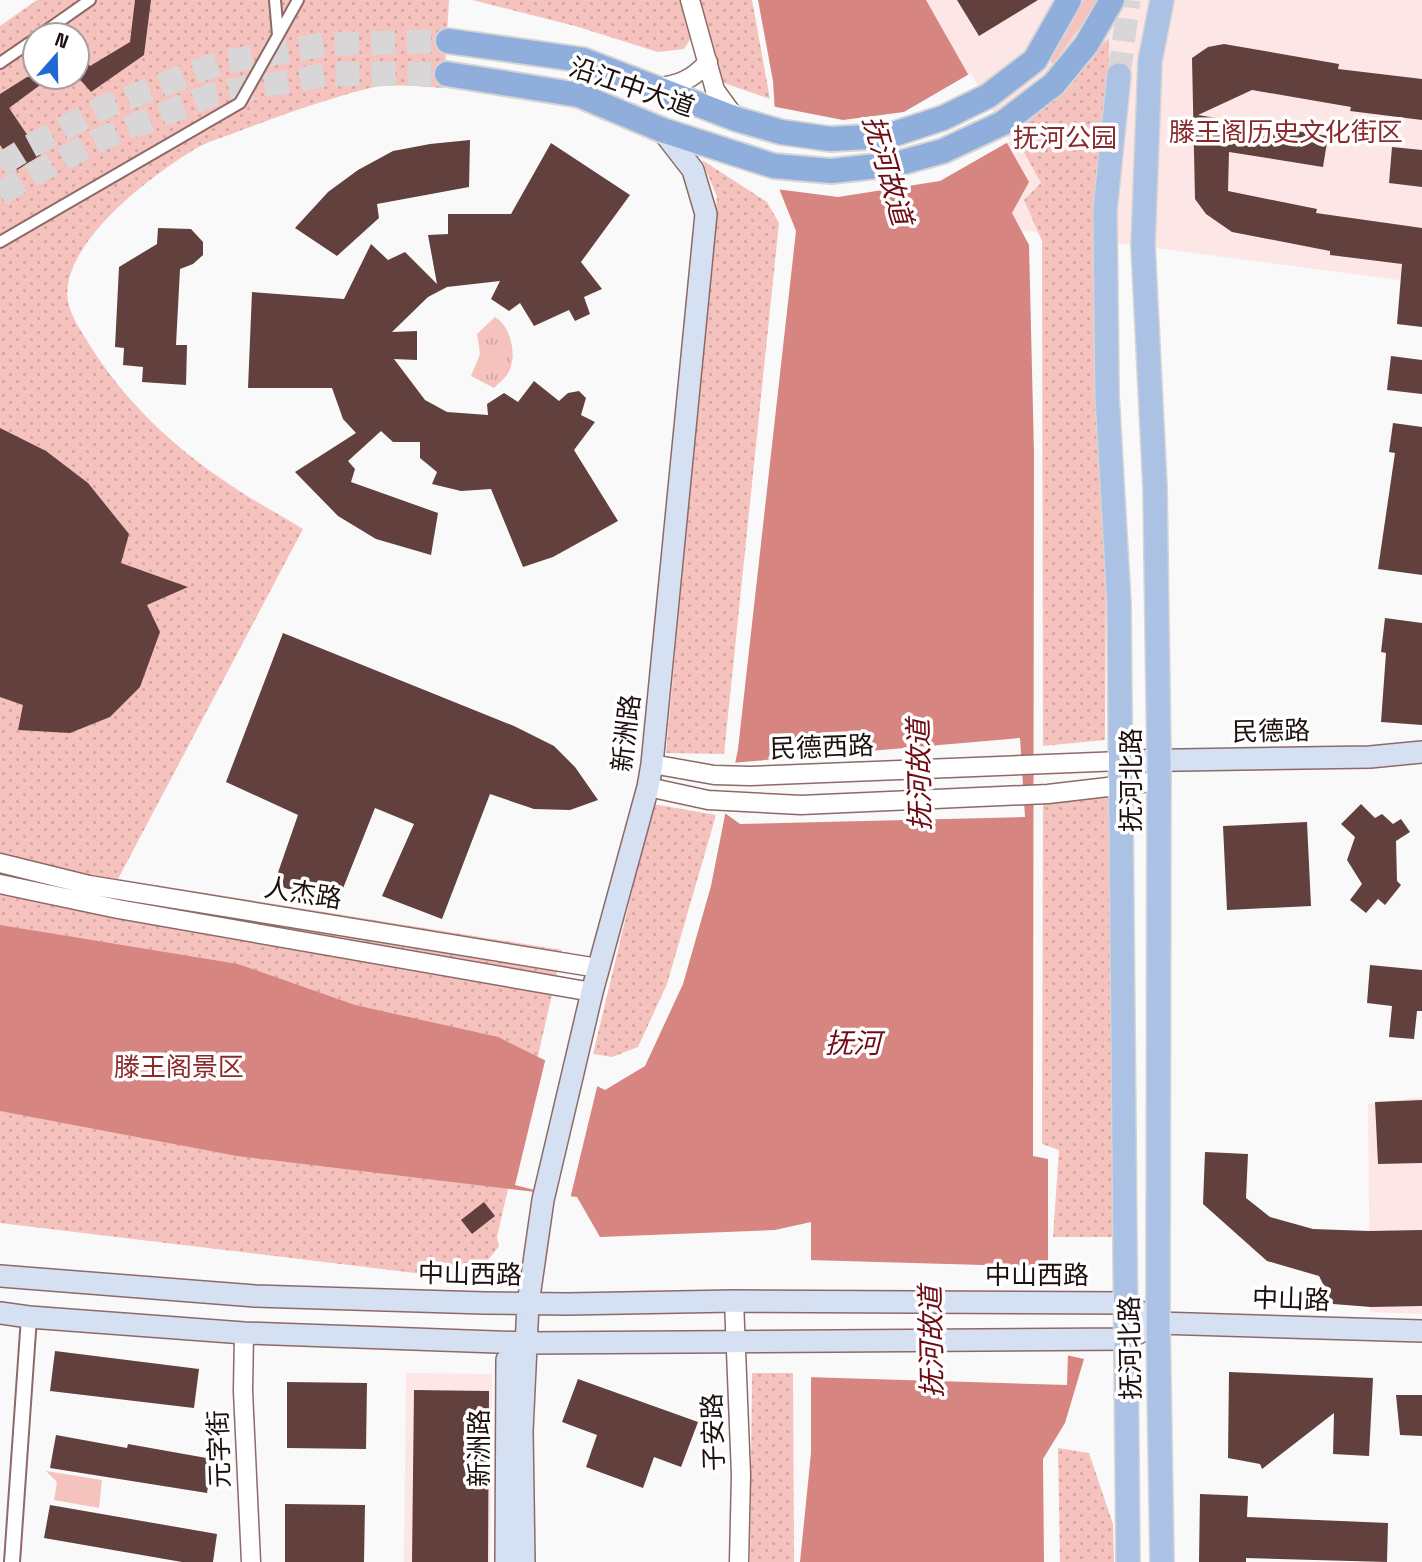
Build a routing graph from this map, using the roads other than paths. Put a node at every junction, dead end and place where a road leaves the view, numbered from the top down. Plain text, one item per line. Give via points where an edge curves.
1 (90, 0) edge
2 (275, 0) edge
3 (298, 0) edge
4 (690, 0) edge
5 (1069, 0) edge
6 (1112, 0) edge
7 (1162, 0) edge
8 (60, 21) edge
9 (278, 35) junction
10 (448, 41) tunnel mouth
11 (21, 49) edge
12 (708, 62) junction
13 (0, 63) edge
14 (447, 74) tunnel mouth
15 (1119, 75) tunnel mouth
16 (654, 89) junction
17 (736, 119) junction
18 (662, 130) junction
19 (0, 243) edge
20 (1422, 752) edge
21 (1121, 761) junction
22 (652, 764) junction
23 (1159, 771) junction
24 (1121, 785) junction
25 (648, 787) junction
26 (0, 863) edge
27 (0, 884) edge
28 (598, 968) junction
29 (592, 992) junction
30 (0, 1276) edge
31 (734, 1301) junction
32 (1125, 1303) junction
33 (528, 1304) junction
34 (0, 1312) edge
35 (29, 1317) junction
36 (1158, 1323) junction
37 (1422, 1331) edge
38 (244, 1333) junction
39 (1126, 1339) junction
40 (736, 1340) junction
41 (526, 1343) junction
42 (12, 1562) edge
43 (251, 1562) edge
44 (506, 1562) edge
45 (524, 1562) edge
46 (739, 1562) edge
47 (1128, 1562) edge
48 (1162, 1562) edge

1 - 8 street
2 - 9 street
3 - 9 street
4 - 12 street
5 - 17 highway, 沿江中大道 via 1035,60 988,96 943,118 888,136 830,139
6 - 18 highway, 沿江中大道 via 1086,45 1054,84 1003,123 943,151 896,164 831,171 774,166
7 - 23 main road, 抚河北路 via 1150,61 1143,245 1154,488
9 - 19 street via 240,103
10 - 16 highway, 沿江中大道 via 583,60
11 - 13 street
12 - 16 street via 696,75
12 - 17 street via 715,90
14 - 18 highway, 沿江中大道 via 579,95
15 - 21 main road, 抚河北路 via 1105,223
16 - 17 highway, 沿江中大道
18 - 22 main road, 新洲路 via 693,170 706,215
20 - 23 main road, 民德路
21 - 22 street, 民德西路 via 750,776
21 - 23 main road, 民德路
21 - 24 main road, 抚河北路
22 - 25 main road, 新洲路
23 - 24 street
23 - 36 main road, 抚河北路
24 - 25 street via 1086,791 801,805 708,800
24 - 32 main road, 抚河北路
25 - 28 main road, 新洲路
26 - 28 street, 人杰路 via 89,885
27 - 29 street, 人杰路
28 - 29 main road, 新洲路
29 - 33 main road, 新洲路 via 543,1200
30 - 33 main road, 中山西路 via 255,1296
31 - 32 main road, 中山西路
31 - 33 main road, 中山西路
31 - 40 street, 子安路
32 - 36 main road, 中山西路
32 - 39 main road, 抚河北路
33 - 41 main road, 新洲路
34 - 35 main road
35 - 38 main road
35 - 42 street
36 - 37 main road, 中山路
36 - 39 main road
36 - 48 main road, 抚河北路
38 - 41 main road
38 - 43 street, 元字街
39 - 40 main road
39 - 47 main road, 抚河北路
40 - 41 main road
40 - 46 street, 子安路
41 - 44 main road, 新洲路 via 507,1360
41 - 45 main road, 新洲路

